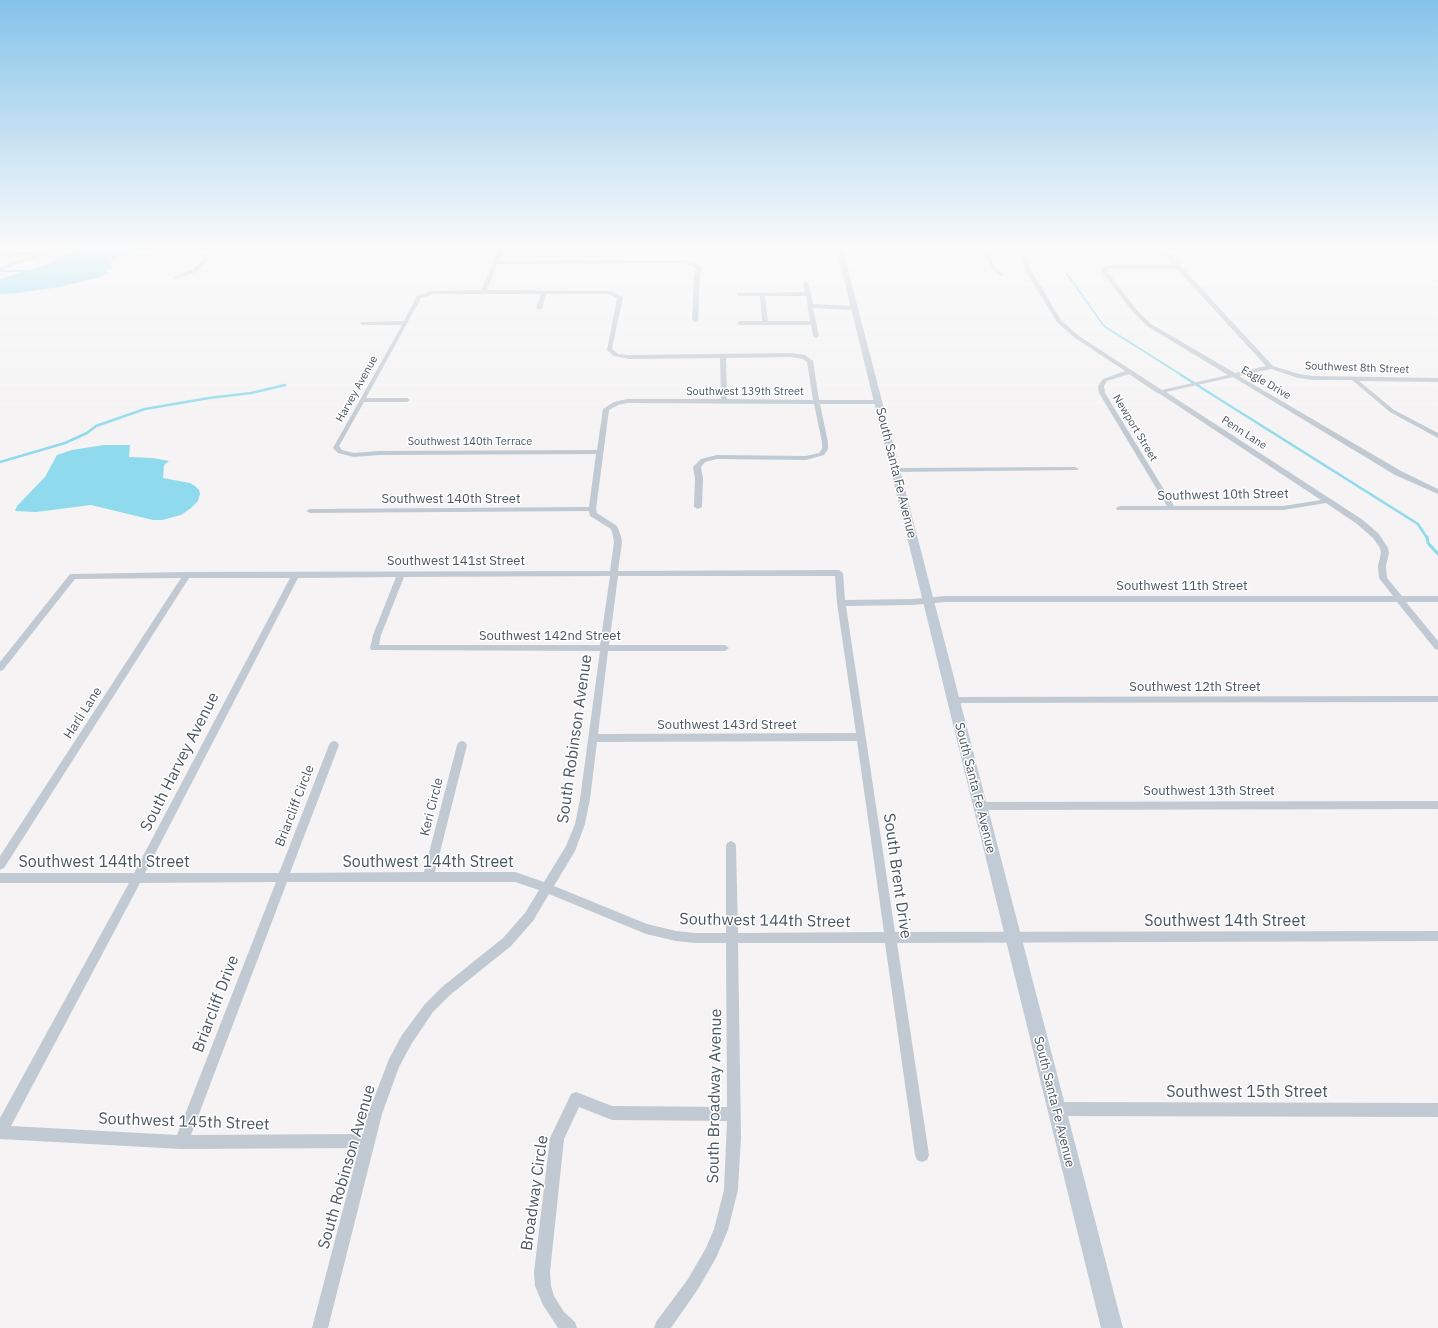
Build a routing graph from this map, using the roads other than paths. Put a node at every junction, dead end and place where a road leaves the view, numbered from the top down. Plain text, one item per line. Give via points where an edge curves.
1 (811, 308) edge
2 (412, 309) edge
3 (618, 309) edge
4 (695, 309) edge
5 (764, 309) edge
6 (853, 309) edge
7 (1052, 309) edge
8 (1133, 309) edge
9 (1217, 309) edge
10 (695, 320) dead end
11 (364, 321) dead end
12 (406, 321) junction
13 (740, 323) dead end
14 (765, 323) junction
15 (813, 323) junction
16 (816, 336) dead end
17 (723, 356) junction
18 (1272, 367) junction
19 (1130, 372) junction
20 (1233, 375) junction
21 (1354, 379) junction
22 (1438, 380) edge
23 (1160, 392) junction
24 (362, 400) junction
25 (407, 400) dead end
26 (724, 402) junction
27 (816, 402) junction
28 (878, 402) junction
29 (1438, 436) edge
30 (340, 452) joint
31 (601, 452) junction
32 (1075, 469) dead end
33 (895, 470) junction
34 (1438, 492) edge
35 (1326, 501) junction
36 (698, 507) dead end
37 (1120, 508) dead end
38 (1172, 508) junction
39 (592, 509) junction
40 (310, 511) dead end
41 (839, 573) joint
42 (401, 574) junction
43 (613, 574) junction
44 (187, 575) junction
45 (295, 575) junction
46 (1399, 599) junction
47 (1438, 599) edge
48 (927, 601) junction
49 (841, 603) junction
50 (1438, 647) edge
51 (725, 648) dead end
52 (604, 649) junction
53 (0, 668) edge
54 (1438, 699) edge
55 (953, 700) junction
56 (861, 737) junction
57 (593, 738) junction
58 (334, 745) dead end
59 (462, 745) dead end
60 (1438, 805) edge
61 (979, 806) junction
62 (731, 846) dead end
63 (0, 865) edge
64 (428, 877) junction
65 (0, 878) edge
66 (138, 878) junction
67 (283, 878) junction
68 (547, 889) junction
69 (1438, 936) edge
70 (1012, 937) junction
71 (890, 938) junction
72 (732, 939) junction
73 (1055, 1109) junction
74 (1438, 1110) edge
75 (734, 1114) junction
76 (0, 1132) edge
77 (181, 1142) junction
78 (368, 1142) junction
79 (922, 1155) dead end
80 (320, 1328) edge
81 (569, 1328) edge
82 (662, 1328) edge
83 (1112, 1328) edge

1 - 15 street
2 - 12 street, Harvey Avenue
3 - 17 street via 610,349 616,355
4 - 10 street
5 - 14 street
6 - 28 main road, South Santa Fe Avenue
7 - 19 street, Penn Lane via 1060,321 1077,337
8 - 20 street, Eagle Drive via 1145,322
9 - 18 street
11 - 12 street
12 - 24 street, Harvey Avenue
13 - 14 street
14 - 15 street
15 - 16 street
17 - 26 street
17 - 27 street via 805,357 811,363
18 - 20 street, Southwest 8th Street
18 - 21 street, Southwest 8th Street via 1305,377
19 - 23 street, Penn Lane
19 - 38 street, Newport Street via 1105,380 1101,386 1102,393
20 - 23 street, Southwest 8th Street
20 - 34 street, Eagle Drive via 1398,473
21 - 22 street, Southwest 8th Street
21 - 29 street via 1392,411
23 - 35 street, Penn Lane
24 - 25 street
24 - 30 street, Harvey Avenue via 337,442 336,448
26 - 27 street, Southwest 139th Street
26 - 31 street, Southwest 139th Street via 627,401 612,404 606,411
27 - 28 street, Southwest 139th Street
27 - 36 street via 826,449 822,454 806,458 717,457 703,460 697,467
28 - 33 main road, South Santa Fe Avenue
30 - 31 street, Southwest 140th Terrace via 354,455
31 - 39 street
32 - 33 street
33 - 48 main road, South Santa Fe Avenue
35 - 38 street, Southwest 10th Street via 1283,508
35 - 46 street, Penn Lane via 1366,527 1382,543 1385,553 1381,573
37 - 38 street, Southwest 10th Street
39 - 40 street, Southwest 140th Street
39 - 43 street, South Robinson Avenue via 593,514 614,528 617,536
41 - 43 street, Southwest 141st Street
41 - 49 street, South Brent Drive
42 - 43 street, Southwest 141st Street
42 - 45 street, Southwest 141st Street
42 - 52 street, Southwest 142nd Street via 374,648
43 - 52 street, South Robinson Avenue
44 - 45 street, Southwest 141st Street
44 - 53 street, Southwest 141st Street via 73,576
44 - 63 street, Harli Lane
45 - 66 street, South Harvey Avenue
46 - 47 street, Southwest 11th Street
46 - 48 street, Southwest 11th Street
46 - 50 street, Penn Lane
48 - 49 street
48 - 55 main road, South Santa Fe Avenue
49 - 56 street, South Brent Drive
51 - 52 street, Southwest 142nd Street
52 - 57 street, South Robinson Avenue
54 - 55 street, Southwest 12th Street
55 - 61 main road, South Santa Fe Avenue
56 - 57 street, Southwest 143rd Street
56 - 71 street, South Brent Drive
57 - 68 street, South Robinson Avenue via 580,824 571,848
58 - 67 street, Briarcliff Circle
59 - 64 street, Keri Circle
60 - 61 street, Southwest 13th Street
61 - 70 main road, South Santa Fe Avenue
62 - 72 street, South Broadway Avenue
64 - 67 street, Southwest 144th Street
64 - 68 street, Southwest 144th Street via 515,877
65 - 66 street, Southwest 144th Street
66 - 67 street, Southwest 144th Street
66 - 76 street, South Harvey Avenue
67 - 77 street, Briarcliff Drive
68 - 72 street, Southwest 144th Street via 653,931 695,938
68 - 78 street, South Robinson Avenue via 529,918 507,942 446,991 418,1022 394,1064 375,1114
69 - 70 street, Southwest 14th Street
70 - 71 street, Southwest 144th Street
70 - 73 main road, South Santa Fe Avenue
71 - 72 street, Southwest 144th Street
71 - 79 street, South Brent Drive
72 - 75 street, South Broadway Avenue
73 - 74 street, Southwest 15th Street
73 - 83 main road, South Santa Fe Avenue
75 - 81 street, Broadway Circle via 612,1113 576,1100 557,1138 542,1272 548,1300
75 - 82 street, South Broadway Avenue via 731,1190 721,1230 693,1284
76 - 77 street, Southwest 145th Street
77 - 78 street, Southwest 145th Street
78 - 80 street, South Robinson Avenue

